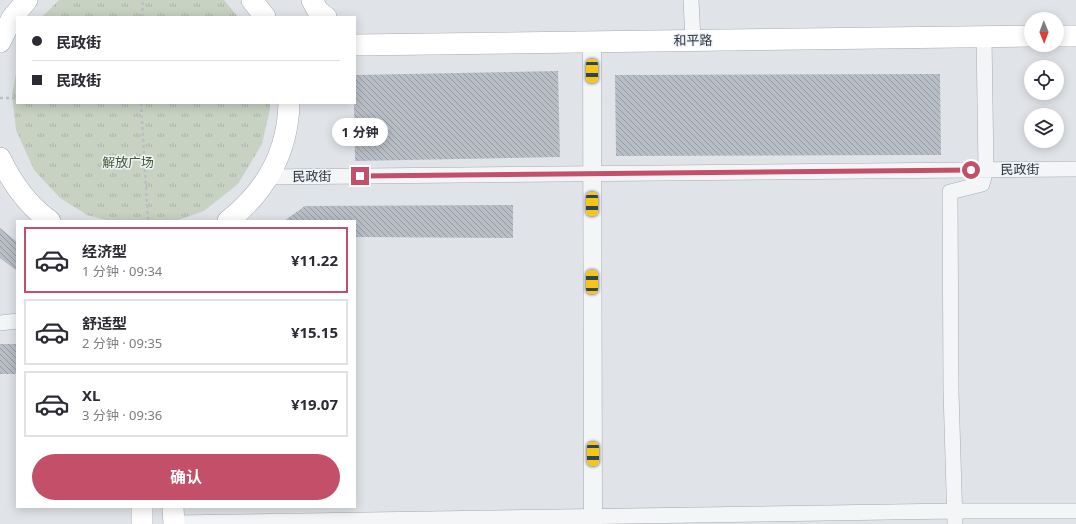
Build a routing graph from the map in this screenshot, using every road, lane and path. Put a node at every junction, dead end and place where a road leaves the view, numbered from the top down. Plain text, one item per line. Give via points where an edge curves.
1 (27, 0) edge
2 (143, 0) edge
3 (252, 0) edge
4 (312, 0) edge
5 (690, 0) edge
6 (142, 16) edge
7 (264, 16) edge
8 (325, 16) edge
9 (356, 32) edge
10 (984, 36) junction
11 (1024, 36) edge
12 (1064, 36) edge
13 (1076, 36) edge
14 (693, 40) junction
15 (0, 42) edge
16 (592, 42) junction
17 (430, 44) junction
18 (356, 45) edge
19 (0, 98) edge
20 (16, 98) edge
21 (141, 104) edge
22 (289, 104) edge
23 (0, 158) edge
24 (1076, 169) edge
25 (986, 170) junction
26 (592, 173) junction
27 (268, 177) junction
28 (49, 220) edge
29 (148, 220) edge
30 (229, 220) edge
31 (16, 321) edge
32 (0, 323) edge
33 (142, 508) edge
34 (1076, 511) edge
35 (174, 518) edge
36 (955, 518) edge
37 (819, 519) edge
38 (593, 520) edge
39 (480, 521) edge
40 (291, 523) edge
41 (142, 524) edge

1 - 15 main road via 12,18
2 - 6 path
3 - 7 main road
4 - 8 main road via 318,11
5 - 14 street
9 - 17 main road
10 - 11 main road, 和平路
10 - 14 main road, 和平路
10 - 25 street
12 - 13 main road
14 - 16 main road, 和平路
16 - 17 main road, 和平路
16 - 26 street
17 - 18 main road, 和平路
19 - 20 path
21 - 29 path
22 - 27 main road via 284,142
23 - 28 main road via 22,196
24 - 25 street, 民政街
25 - 26 street, 民政街
25 - 36 street via 982,184 950,192 951,391
26 - 27 street, 民政街
26 - 38 street
27 - 30 main road via 260,190
31 - 32 street
33 - 41 main road
34 - 36 street
35 - 40 street
36 - 37 street
37 - 38 street
38 - 39 street
39 - 40 street

